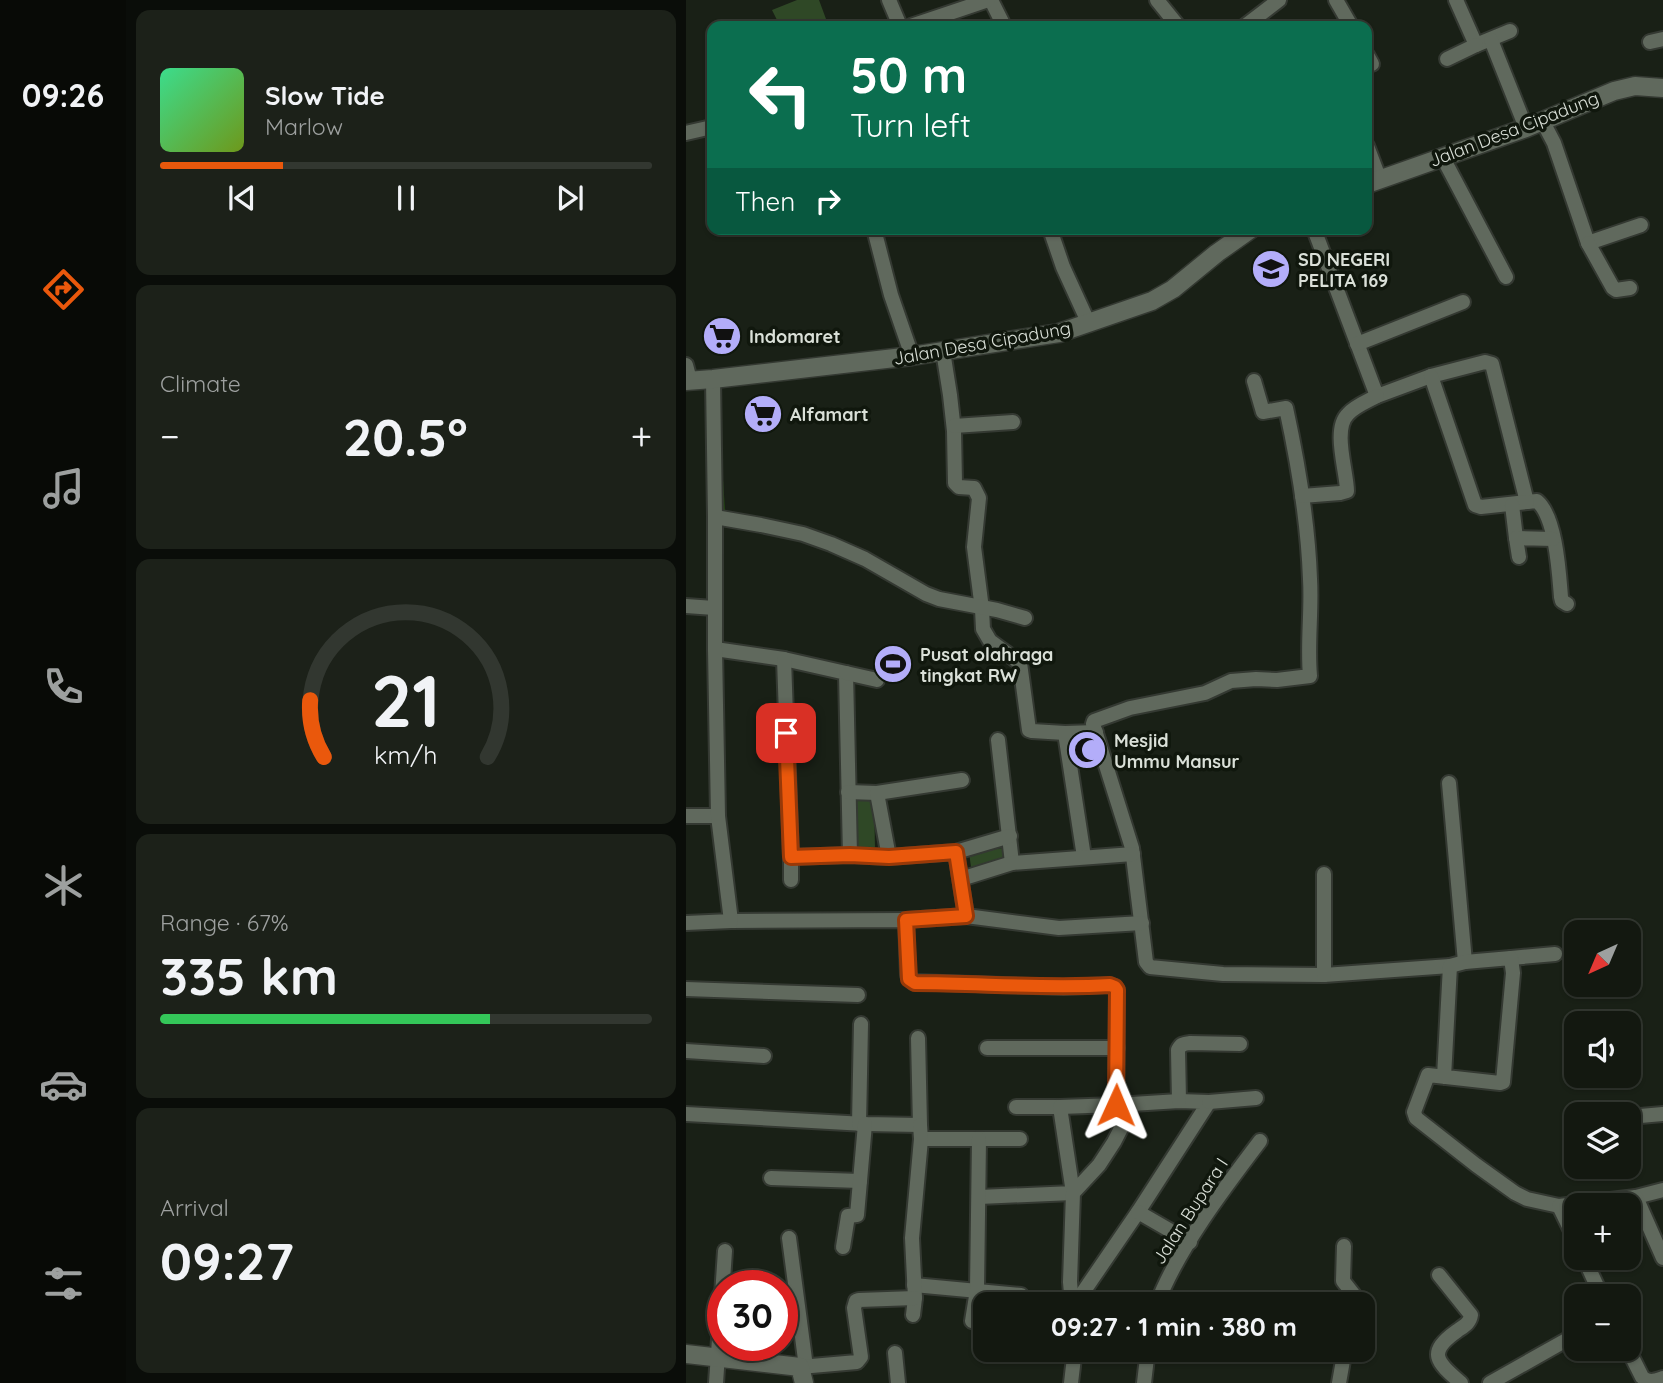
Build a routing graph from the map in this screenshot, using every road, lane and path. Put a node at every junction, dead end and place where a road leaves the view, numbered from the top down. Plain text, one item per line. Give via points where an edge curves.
1 (890, 0) edge
2 (990, 0) edge
3 (1157, 0) edge
4 (1279, 0) edge
5 (1336, 0) edge
6 (1456, 0) edge
7 (898, 21) edge
8 (926, 21) edge
9 (1001, 21) edge
10 (1174, 21) edge
11 (1252, 21) edge
12 (1348, 21) edge
13 (1510, 31) dead end
14 (1490, 40) junction
15 (1475, 45) junction
16 (1447, 59) dead end
17 (1663, 88) edge
18 (1543, 121) junction
19 (707, 128) edge
20 (1525, 128) junction
21 (686, 133) edge
22 (1442, 156) junction
23 (1373, 182) edge
24 (1642, 225) dead end
25 (876, 235) edge
26 (1052, 235) edge
27 (1242, 235) edge
28 (1316, 235) edge
29 (1588, 243) junction
30 (1506, 276) dead end
31 (1630, 288) dead end
32 (1463, 302) dead end
33 (1089, 324) junction
34 (1357, 344) junction
35 (943, 351) junction
36 (912, 356) junction
37 (687, 375) edge
38 (1431, 376) junction
39 (713, 379) junction
40 (1254, 381) dead end
41 (1377, 396) junction
42 (1013, 422) dead end
43 (954, 426) junction
44 (1302, 496) junction
45 (1528, 502) junction
46 (1512, 505) junction
47 (715, 517) junction
48 (1516, 538) junction
49 (1553, 539) junction
50 (1519, 557) dead end
51 (1567, 604) dead end
52 (686, 606) edge
53 (714, 608) junction
54 (982, 609) junction
55 (1025, 618) dead end
56 (715, 649) junction
57 (784, 659) junction
58 (846, 673) junction
59 (877, 680) dead end
60 (1096, 732) junction
61 (1065, 733) junction
62 (998, 740) dead end
63 (962, 780) dead end
64 (1449, 783) dead end
65 (848, 792) junction
66 (877, 793) junction
67 (686, 816) edge
68 (719, 816) junction
69 (1010, 836) junction
70 (956, 852) junction
71 (1133, 854) junction
72 (850, 855) junction
73 (791, 857) junction
74 (889, 857) junction
75 (1084, 857) junction
76 (1012, 863) junction
77 (1324, 874) dead end
78 (961, 879) junction
79 (791, 880) dead end
80 (966, 916) junction
81 (906, 920) junction
82 (731, 921) junction
83 (686, 923) edge
84 (1142, 923) junction
85 (1555, 954) dead end
86 (1511, 958) junction
87 (1458, 964) junction
88 (1324, 975) junction
89 (686, 989) edge
90 (858, 995) dead end
91 (861, 1024) dead end
92 (919, 1038) dead end
93 (1240, 1044) dead end
94 (987, 1048) dead end
95 (1117, 1048) junction
96 (686, 1051) edge
97 (764, 1056) dead end
98 (1444, 1077) junction
99 (1256, 1098) dead end
100 (1179, 1101) junction
101 (1209, 1102) junction
102 (1116, 1105) junction
103 (1133, 1105) junction
104 (1016, 1107) dead end
105 (1060, 1107) junction
106 (686, 1114) edge
107 (1663, 1114) edge
108 (1641, 1116) edge
109 (862, 1124) junction
110 (920, 1132) junction
111 (979, 1139) junction
112 (1020, 1139) dead end
113 (1260, 1141) dead end
114 (771, 1178) dead end
115 (860, 1181) junction
116 (1663, 1190) edge
117 (1073, 1193) junction
118 (1641, 1195) edge
119 (979, 1197) junction
120 (1564, 1205) edge
121 (1559, 1206) junction
122 (1641, 1207) edge
123 (1138, 1212) junction
124 (1564, 1216) edge
125 (789, 1238) dead end
126 (1190, 1242) junction
127 (1344, 1246) dead end
128 (843, 1247) dead end
129 (725, 1251) dead end
130 (1663, 1258) edge
131 (724, 1270) edge
132 (1439, 1275) dead end
133 (977, 1290) junction
134 (914, 1292) junction
135 (992, 1292) edge
136 (1071, 1292) edge
137 (1081, 1292) edge
138 (1163, 1292) edge
139 (1351, 1292) edge
140 (913, 1315) dead end
141 (972, 1321) dead end
142 (1564, 1341) edge
143 (895, 1353) dead end
144 (686, 1354) edge
145 (707, 1357) edge
146 (717, 1361) edge
147 (735, 1361) edge
148 (1634, 1361) edge
149 (1073, 1362) edge
150 (1146, 1362) edge
151 (1343, 1362) edge
152 (803, 1372) edge
153 (1663, 1378) edge
154 (716, 1383) edge
155 (898, 1383) edge
156 (1071, 1383) edge
157 (1144, 1383) edge
158 (1339, 1383) edge
159 (1461, 1383) edge
160 (1490, 1383) edge

1 - 7 street
2 - 8 street
2 - 9 street
3 - 10 street
4 - 11 street
5 - 12 street
6 - 15 street
13 - 14 street
14 - 15 street
14 - 20 street
15 - 16 street
17 - 18 street, Jalan Desa Cipadung via 1624,88
18 - 20 street, Jalan Desa Cipadung
18 - 29 street
19 - 21 street
20 - 22 street, Jalan Desa Cipadung
22 - 23 street, Jalan Desa Cipadung
22 - 30 street
24 - 29 street
25 - 36 street
26 - 33 street
27 - 33 street, Jalan Desa Cipadung via 1173,289
28 - 34 street
29 - 31 street via 1612,288
32 - 34 street
33 - 35 street, Jalan Desa Cipadung
34 - 41 street
35 - 36 street, Jalan Desa Cipadung
35 - 43 street
36 - 39 street, Jalan Desa Cipadung
37 - 39 street, Jalan Desa Cipadung
38 - 41 street
38 - 45 street via 1492,364
38 - 46 street via 1475,505
39 - 47 street
40 - 44 street via 1263,412 1286,408
41 - 44 street via 1347,414 1342,425 1348,491
42 - 43 street
43 - 54 street via 955,483 974,488 979,498 974,547
44 - 60 street via 1310,579 1310,676 1231,681 1205,693 1103,717 1094,721
45 - 46 street
45 - 49 street via 1537,501 1545,509
46 - 48 street
47 - 53 street
47 - 54 street via 782,529 831,544 926,594
48 - 49 street
48 - 50 street
49 - 51 street via 1561,597
52 - 53 street
53 - 56 street
54 - 55 street
54 - 61 street via 986,636 1021,665 1029,730
56 - 57 street
56 - 68 street
57 - 58 street
57 - 73 street
58 - 59 street
58 - 65 street
60 - 61 street
60 - 71 street
61 - 75 street
62 - 69 street
63 - 66 street
64 - 87 street
65 - 66 street
65 - 72 street
66 - 74 street
67 - 68 street
68 - 82 street
69 - 70 street
69 - 76 street
70 - 74 street
70 - 78 street
71 - 75 street
71 - 84 street
72 - 73 street
72 - 74 street
73 - 79 street
75 - 76 street
76 - 78 street
77 - 88 street
78 - 80 street
80 - 81 street
80 - 84 street via 1059,928
81 - 82 street
81 - 95 street via 908,975 915,983 1115,987
82 - 83 street
84 - 88 street via 1150,967 1223,974
85 - 86 street
86 - 87 street
86 - 98 street via 1503,1082
87 - 88 street
87 - 98 street
89 - 90 street
91 - 109 street
92 - 110 street
93 - 100 street via 1182,1044 1178,1050
94 - 95 street
95 - 102 street
96 - 97 street
98 - 121 street via 1426,1076 1414,1112 1418,1121 1515,1193
99 - 101 street
100 - 101 street
100 - 103 street
101 - 123 street
102 - 103 street
102 - 105 street
103 - 117 street via 1099,1166
104 - 105 street
105 - 117 street
106 - 109 street
107 - 108 street
109 - 110 street
109 - 115 street
110 - 111 street
110 - 134 street via 912,1238
111 - 112 street
111 - 119 street
113 - 126 street, Jalan Bupara I
114 - 115 street
115 - 128 street via 857,1216 848,1216
116 - 118 street
117 - 119 street
117 - 136 street
119 - 133 street
120 - 121 street
121 - 124 street
122 - 130 street
123 - 126 street
123 - 137 street
125 - 152 street
126 - 138 street, Jalan Bupara I
127 - 139 street via 1343,1278
129 - 131 street
132 - 159 street via 1471,1315 1438,1350 1444,1368
133 - 134 street
133 - 135 street
133 - 141 street
134 - 140 street
134 - 152 street via 856,1301 860,1360
142 - 160 street
143 - 155 street
144 - 145 street
146 - 154 street
147 - 152 street
148 - 153 street via 1645,1380
149 - 156 street
150 - 157 street
151 - 158 street

